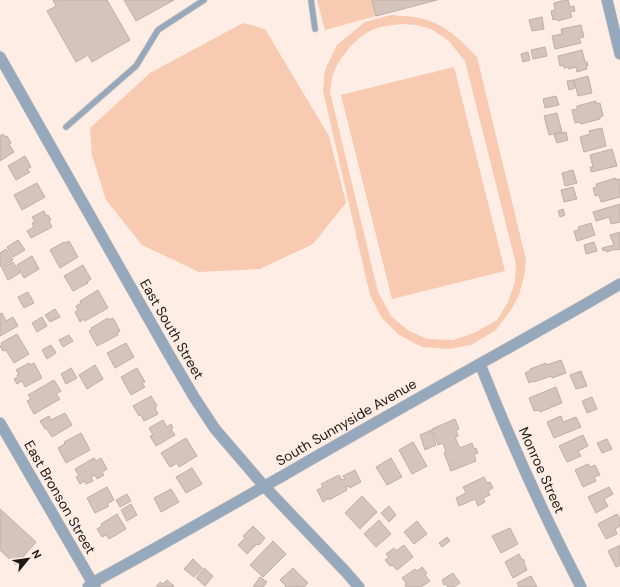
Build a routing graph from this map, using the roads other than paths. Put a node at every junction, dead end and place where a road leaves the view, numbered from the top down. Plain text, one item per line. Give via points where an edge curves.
1 (204, 0) edge
2 (311, 0) edge
3 (607, 0) edge
4 (315, 29) dead end
5 (620, 54) edge
6 (0, 56) edge
7 (66, 127) dead end
8 (620, 284) edge
9 (480, 364) junction
10 (0, 423) edge
11 (264, 486) junction
12 (92, 586) edge
13 (359, 587) edge
14 (581, 587) edge

1 - 7 lane via 158,30 136,66
2 - 4 lane
3 - 5 street
6 - 11 street, East South Street via 194,397 216,429
8 - 9 street, South Sunnyside Avenue
9 - 11 street, South Sunnyside Avenue
9 - 14 street, Monroe Street via 515,449
10 - 12 street, East Bronson Street
11 - 12 street, South Sunnyside Avenue
11 - 13 street, East South Street

